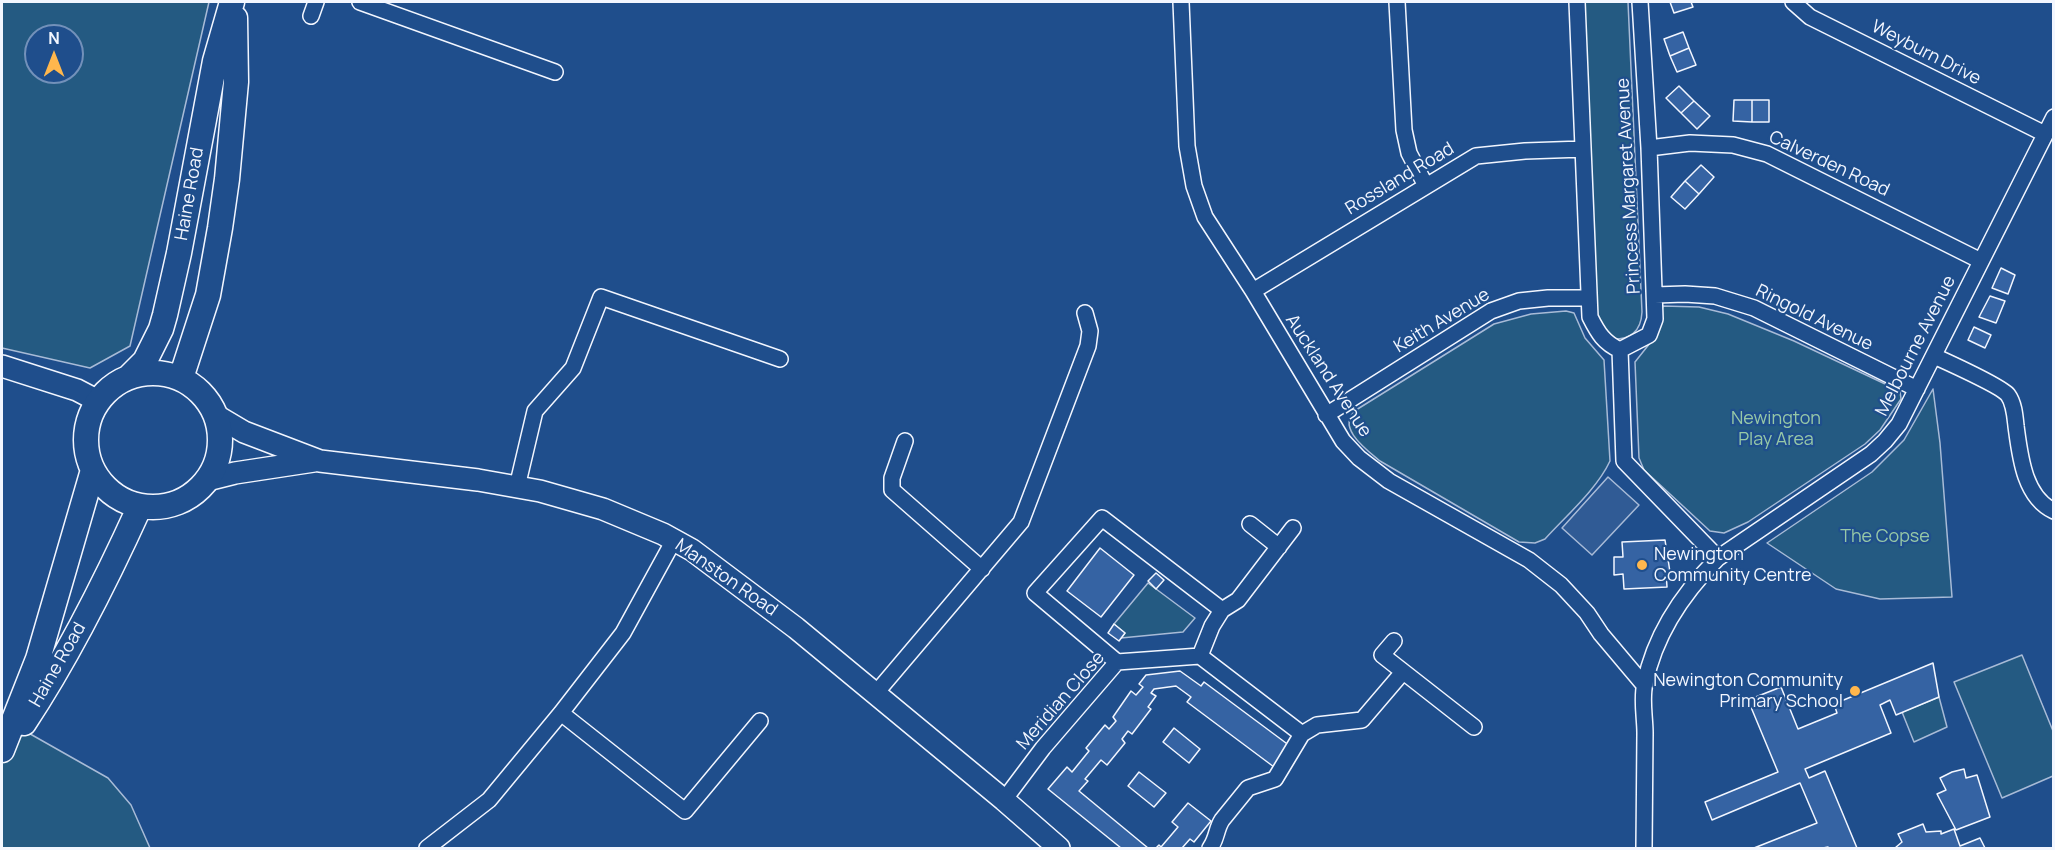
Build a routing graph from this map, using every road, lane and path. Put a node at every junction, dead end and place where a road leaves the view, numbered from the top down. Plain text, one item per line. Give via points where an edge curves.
1 (233, 2) edge
2 (360, 2) edge
3 (1180, 2) edge
4 (1397, 2) edge
5 (1576, 2) edge
6 (1640, 2) edge
7 (1793, 2) edge
8 (555, 72) dead end
9 (2054, 117) edge
10 (2044, 134) junction
11 (1649, 148) junction
12 (1583, 149) junction
13 (1426, 186) junction
14 (1981, 261) junction
15 (1253, 291) junction
16 (1655, 296) junction
17 (1589, 298) junction
18 (1085, 313) dead end
19 (1620, 350) junction
20 (1934, 356) junction
21 (780, 359) dead end
22 (2, 366) edge
23 (129, 377) junction
24 (181, 378) junction
25 (1917, 389) junction
26 (98, 401) junction
27 (1326, 415) junction
28 (217, 416) junction
29 (905, 441) dead end
30 (320, 460) junction
31 (93, 470) junction
32 (207, 480) junction
33 (517, 487) junction
34 (140, 506) junction
35 (2054, 511) edge
36 (1250, 524) dead end
37 (1293, 528) dead end
38 (674, 540) junction
39 (1279, 547) junction
40 (1718, 558) junction
41 (982, 569) junction
42 (1222, 610) junction
43 (1394, 640) dead end
44 (1200, 656) junction
45 (1117, 662) junction
46 (1404, 672) junction
47 (1644, 685) junction
48 (876, 693) junction
49 (561, 713) junction
50 (760, 721) dead end
51 (1474, 727) dead end
52 (1302, 734) junction
53 (2, 750) edge
54 (2, 756) edge
55 (1004, 800) junction
56 (427, 849) edge
57 (1059, 849) edge
58 (1210, 849) edge
59 (1644, 849) edge

1 - 23 main road, Haine Road via 215,61 162,328 145,361
1 - 24 main road, Haine Road via 236,82 227,179 208,295
2 - 8 street
3 - 15 street, Auckland Avenue via 1187,146 1194,186 1205,217
4 - 13 street via 1404,130 1409,153
5 - 12 street
6 - 11 street, Princess Margaret Avenue
7 - 10 street, Weyburn Drive via 1810,17
9 - 10 street, Melbourne Avenue
10 - 14 street, Melbourne Avenue
11 - 14 street, Calverden Road via 1690,143 1733,145 1767,154
11 - 16 street, Princess Margaret Avenue
12 - 13 street, Rossland Road via 1476,156
12 - 17 street
13 - 15 street, Rossland Road
14 - 20 street, Melbourne Avenue
15 - 27 street, Auckland Avenue
16 - 19 street, Princess Margaret Avenue via 1655,319 1649,335
16 - 25 street, Ringold Avenue via 1715,296 1754,308
17 - 19 street via 1590,317 1598,334
17 - 27 street, Keith Avenue via 1548,298 1491,311
18 - 41 street via 1090,331 1088,345 1021,522
19 - 40 street via 1624,461
20 - 25 street, Melbourne Avenue
20 - 35 street via 2007,394 2031,490 2040,503
21 - 33 street via 601,297 573,368 535,411
22 - 26 main road via 77,390
23 - 24 main road via 155,372
23 - 26 main road
24 - 28 main road via 203,394
25 - 40 street, Melbourne Avenue via 1899,424 1871,454
26 - 31 main road via 86,435
27 - 47 street, Auckland Avenue via 1359,458 1389,481 1529,560 1561,585
28 - 30 main road, Manston Road via 244,432
28 - 32 main road via 220,449 215,469
29 - 41 street via 892,478 892,490
30 - 32 main road, Manston Road
30 - 33 main road, Manston Road
31 - 34 main road via 112,493
31 - 53 main road, Haine Road via 38,659
32 - 34 main road via 194,494 177,503
33 - 38 main road, Manston Road via 603,509
34 - 54 main road, Haine Road via 108,577 46,689
36 - 39 street
37 - 39 street
38 - 48 main road, Manston Road via 796,628
38 - 49 street via 623,633
39 - 42 street via 1238,600
40 - 47 street via 1683,597 1664,628
41 - 48 street
42 - 44 street
42 - 45 street via 1102,519 1035,593
43 - 46 street via 1382,655
44 - 45 street, Meridian Close
44 - 52 street
45 - 55 street, Meridian Close
46 - 51 street
46 - 52 street via 1362,720 1317,725
47 - 59 street
48 - 55 main road, Manston Road
49 - 50 street via 685,811
49 - 56 street via 489,800
52 - 58 street via 1275,779 1248,788 1222,820
55 - 57 main road, Manston Road

